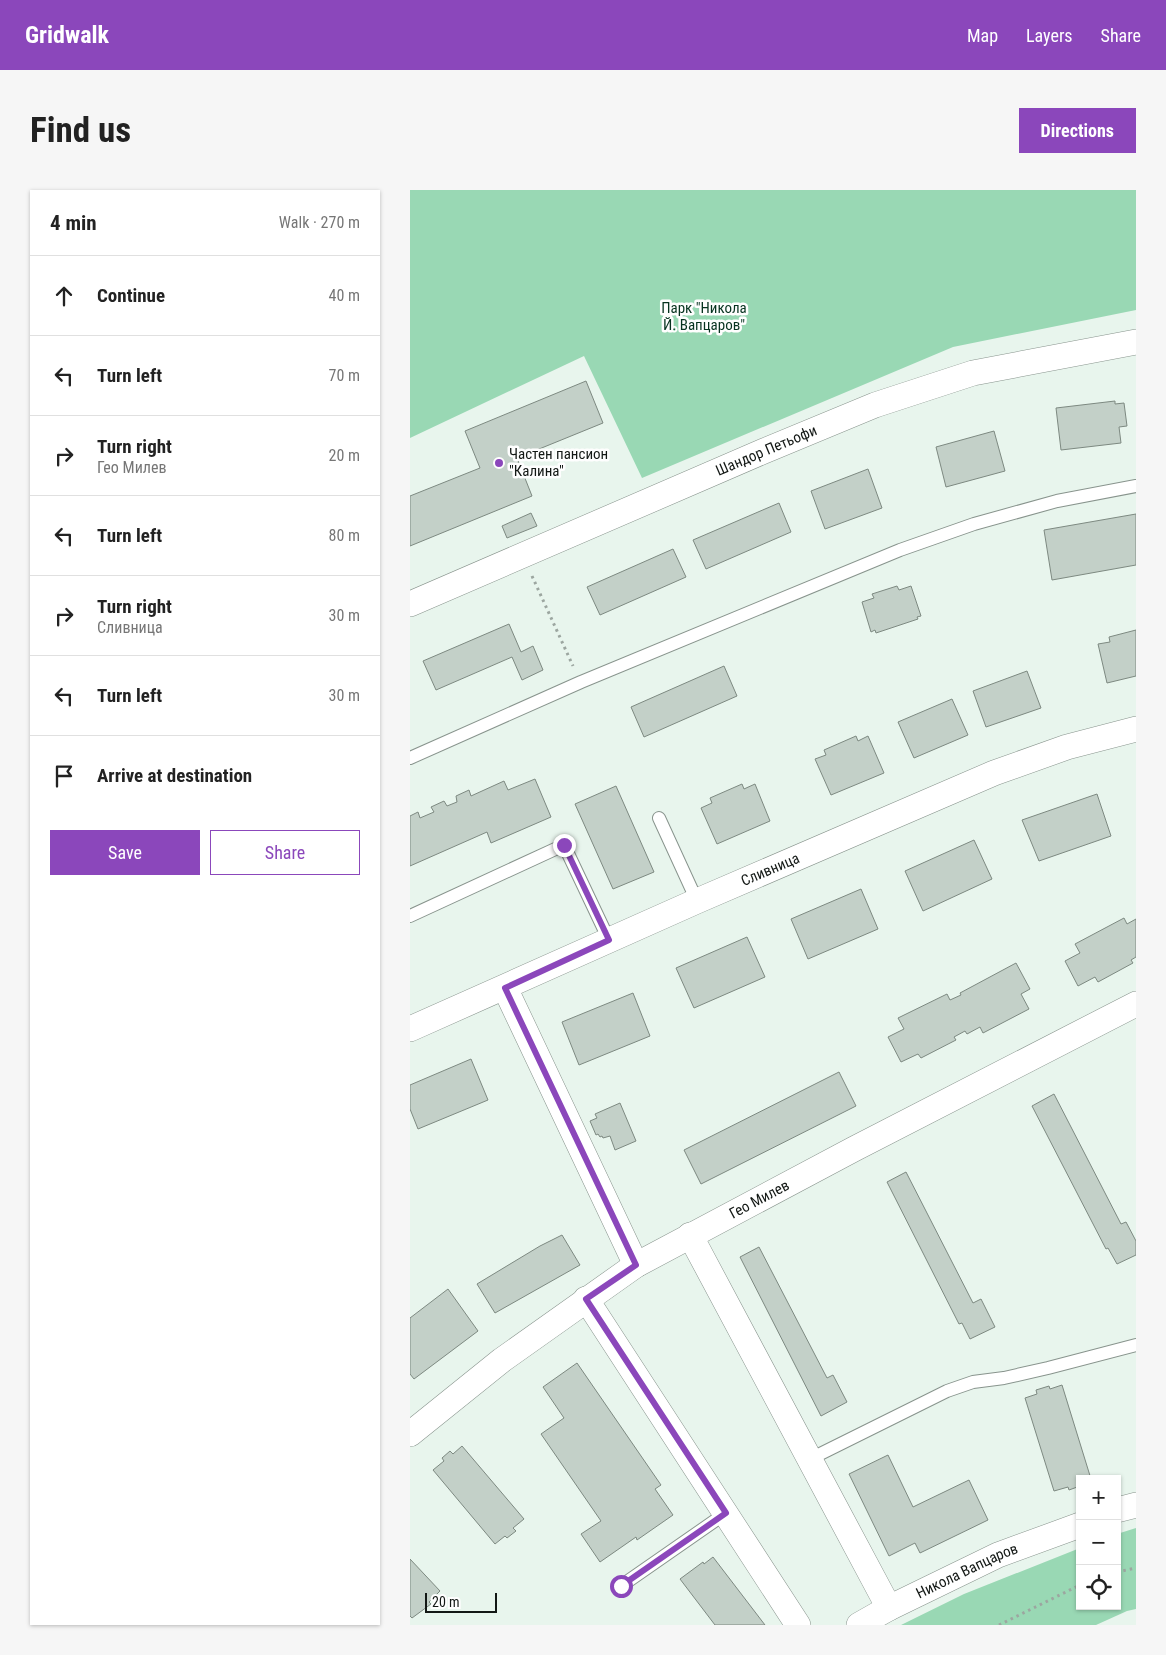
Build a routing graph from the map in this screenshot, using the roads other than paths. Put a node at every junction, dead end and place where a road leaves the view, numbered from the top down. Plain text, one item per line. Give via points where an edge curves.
1 (1136, 342) edge
2 (1136, 486) edge
3 (410, 604) edge
4 (1136, 729) edge
5 (410, 758) edge
6 (659, 818) dead end
7 (697, 902) junction
8 (410, 916) edge
9 (609, 940) junction
10 (505, 988) junction
11 (1136, 1004) edge
12 (410, 1029) edge
13 (690, 1235) junction
14 (636, 1265) junction
15 (586, 1299) junction
16 (1136, 1345) edge
17 (410, 1434) edge
18 (810, 1459) junction
19 (1136, 1505) edge
20 (1121, 1509) edge
21 (726, 1513) junction
22 (1076, 1526) edge
23 (621, 1586) dead end
24 (889, 1608) junction
25 (798, 1625) edge
26 (859, 1625) edge

1 - 3 street, Шандор Петьофи via 973,373 875,405
2 - 5 lane via 1057,501 974,524 900,550 581,682
4 - 7 street, Сливница via 1067,747 994,773
6 - 7 lane
7 - 9 street, Сливница
8 - 9 lane via 564,845
9 - 10 street, Сливница
10 - 12 street, Сливница
10 - 14 street
11 - 13 street, Гео Милев
13 - 14 street, Гео Милев
13 - 18 street
14 - 15 street, Гео Милев
15 - 17 street, Гео Милев via 502,1360
15 - 21 street
16 - 18 lane via 1004,1378 973,1382 947,1391
18 - 24 street
19 - 20 street
21 - 23 lane
21 - 25 street
22 - 24 street, Никола Вапцаров via 998,1555
24 - 26 street, Никола Вапцаров

